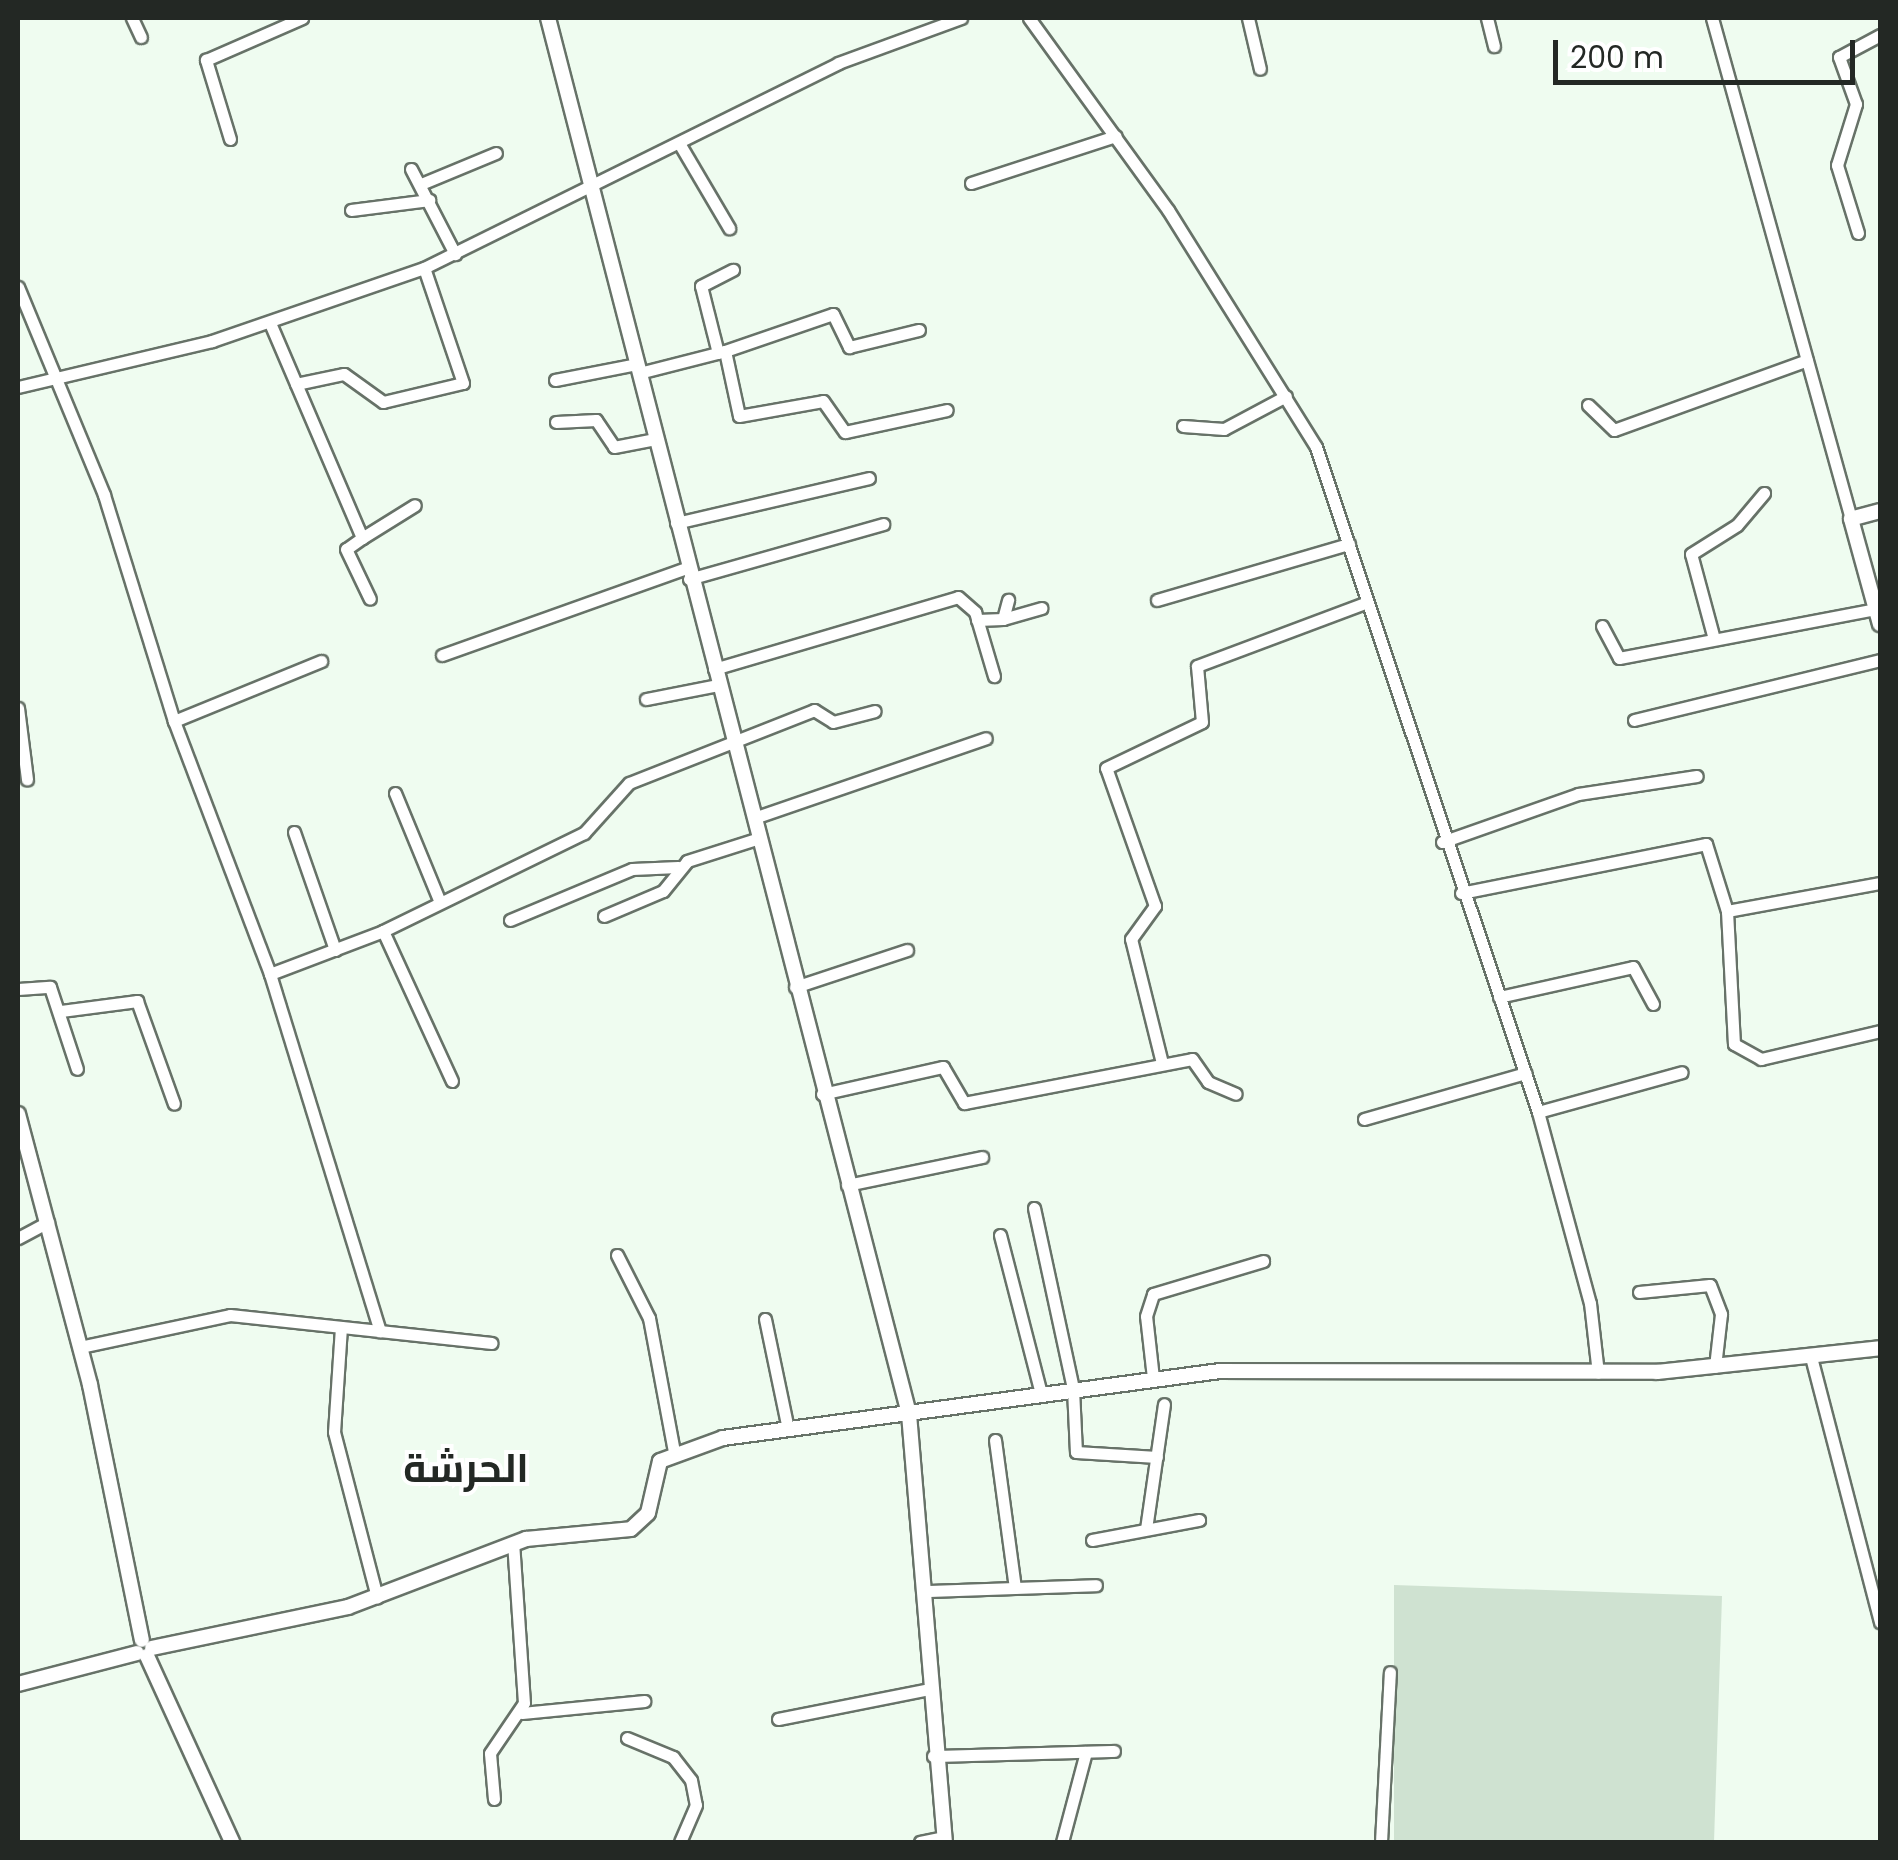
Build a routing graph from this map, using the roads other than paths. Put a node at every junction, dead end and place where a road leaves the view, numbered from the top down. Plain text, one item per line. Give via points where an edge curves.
1 (132, 18) edge
2 (302, 18) edge
3 (548, 18) edge
4 (961, 18) edge
5 (1029, 18) edge
6 (1248, 18) edge
7 (1487, 18) edge
8 (1712, 18) edge
9 (1880, 35) edge
10 (140, 37) dead end
11 (1494, 46) dead end
12 (1260, 70) dead end
13 (1116, 136) junction
14 (230, 138) dead end
15 (679, 143) junction
16 (496, 153) dead end
17 (411, 169) dead end
18 (972, 183) dead end
19 (420, 184) junction
20 (591, 188) junction
21 (429, 200) junction
22 (351, 210) dead end
23 (729, 228) dead end
24 (1858, 233) dead end
25 (455, 254) junction
26 (424, 268) junction
27 (733, 270) dead end
28 (18, 287) edge
29 (270, 324) junction
30 (919, 330) dead end
31 (721, 352) junction
32 (1807, 360) junction
33 (638, 369) junction
34 (54, 378) junction
35 (555, 380) dead end
36 (296, 384) junction
37 (18, 388) edge
38 (1286, 396) junction
39 (1588, 405) dead end
40 (948, 410) dead end
41 (556, 422) dead end
42 (1184, 426) dead end
43 (655, 438) junction
44 (869, 478) dead end
45 (1764, 493) dead end
46 (416, 505) dead end
47 (1880, 510) edge
48 (1851, 519) junction
49 (676, 523) junction
50 (883, 524) dead end
51 (362, 538) junction
52 (1349, 544) junction
53 (688, 574) junction
54 (370, 599) dead end
55 (1008, 600) dead end
56 (1157, 600) dead end
57 (1367, 602) junction
58 (1041, 608) dead end
59 (1878, 616) edge
60 (978, 620) junction
61 (1004, 620) junction
62 (1602, 626) dead end
63 (1714, 638) junction
64 (442, 655) dead end
65 (1880, 660) edge
66 (322, 661) dead end
67 (714, 669) junction
68 (994, 676) dead end
69 (718, 685) junction
70 (646, 699) dead end
71 (18, 708) edge
72 (875, 710) dead end
73 (1634, 720) dead end
74 (174, 721) junction
75 (986, 738) dead end
76 (736, 747) junction
77 (1697, 776) dead end
78 (27, 779) dead end
79 (395, 793) dead end
80 (754, 818) junction
81 (294, 832) dead end
82 (758, 838) junction
83 (1442, 842) junction
84 (678, 867) junction
85 (1880, 883) edge
86 (1461, 893) junction
87 (440, 902) junction
88 (1727, 911) junction
89 (604, 916) dead end
90 (510, 920) dead end
91 (383, 932) junction
92 (336, 950) junction
93 (907, 950) dead end
94 (270, 974) junction
95 (794, 986) junction
96 (18, 989) edge
97 (1498, 996) junction
98 (1653, 1004) dead end
99 (61, 1011) junction
100 (1880, 1031) edge
101 (1162, 1064) junction
102 (77, 1069) dead end
103 (1682, 1072) dead end
104 (1526, 1073) junction
105 (452, 1081) dead end
106 (822, 1094) junction
107 (1236, 1094) dead end
108 (174, 1104) dead end
109 (1538, 1112) junction
110 (18, 1114) edge
111 (1364, 1119) dead end
112 (982, 1157) dead end
113 (847, 1186) junction
114 (1034, 1208) dead end
115 (48, 1222) junction
116 (1000, 1235) dead end
117 (18, 1238) edge
118 (617, 1255) dead end
119 (1263, 1261) dead end
120 (1639, 1292) dead end
121 (765, 1319) dead end
122 (340, 1326) junction
123 (380, 1331) junction
124 (492, 1343) dead end
125 (80, 1346) junction
126 (1880, 1348) edge
127 (1811, 1357) junction
128 (1715, 1367) junction
129 (1598, 1373) junction
130 (1154, 1378) junction
131 (1073, 1389) junction
132 (1041, 1394) junction
133 (1164, 1404) dead end
134 (910, 1414) junction
135 (788, 1428) junction
136 (995, 1440) dead end
137 (674, 1450) junction
138 (1157, 1456) junction
139 (1199, 1520) dead end
140 (1146, 1530) junction
141 (1092, 1540) dead end
142 (513, 1543) junction
143 (1096, 1584) dead end
144 (1015, 1588) junction
145 (927, 1591) junction
146 (377, 1597) junction
147 (1880, 1622) edge
148 (144, 1649) junction
149 (1390, 1672) dead end
150 (18, 1684) edge
151 (930, 1689) junction
152 (644, 1701) dead end
153 (522, 1713) junction
154 (778, 1719) dead end
155 (627, 1738) dead end
156 (1114, 1751) dead end
157 (1086, 1752) junction
158 (933, 1756) junction
159 (494, 1799) dead end
160 (944, 1840) edge
161 (232, 1842) edge
162 (680, 1842) edge
163 (920, 1842) edge
164 (1062, 1842) edge
165 (1382, 1842) edge

1 - 10 street
2 - 14 street via 206,60
3 - 20 street
4 - 15 street via 838,63
5 - 13 street
6 - 12 street
7 - 11 street
8 - 32 street
9 - 24 street via 1839,57 1856,104 1837,165
13 - 18 street
13 - 38 street
15 - 20 street
15 - 23 street
16 - 19 street
17 - 19 street
19 - 21 street
20 - 25 street
20 - 33 street
21 - 22 street
21 - 25 street
25 - 26 street
26 - 29 street
26 - 36 street via 463,382 382,402 344,374
27 - 31 street via 700,286
28 - 34 street
29 - 34 street
29 - 36 street
30 - 31 street via 849,347 833,314
31 - 33 street
31 - 40 street via 734,407 745,418 823,401 845,432
32 - 39 street via 1614,430
32 - 48 street
33 - 35 street
33 - 43 street
34 - 37 street
34 - 74 street via 104,495
36 - 51 street
38 - 42 street via 1224,429
38 - 52 street via 1316,447
41 - 43 street via 596,420 614,447
43 - 49 street
44 - 49 street
45 - 63 street via 1737,525 1694,545
46 - 51 street
47 - 48 street
48 - 59 street
49 - 53 street
50 - 53 street
51 - 54 street via 346,549
52 - 56 street
52 - 57 street
53 - 64 street
53 - 67 street
55 - 61 street
57 - 83 street
57 - 101 street via 1197,666 1202,722 1106,768 1156,906 1131,939
58 - 61 street
59 - 63 street
60 - 61 street
60 - 67 street via 967,599 952,598
60 - 68 street
62 - 63 street via 1619,658
65 - 73 street
66 - 74 street
67 - 69 street
69 - 70 street
69 - 76 street
71 - 78 street
72 - 76 street via 834,722 814,710
74 - 94 street
75 - 80 street
76 - 80 street
76 - 87 street via 626,784 590,829
77 - 83 street via 1578,794
79 - 87 street
80 - 82 street
81 - 92 street
82 - 84 street
82 - 95 street
83 - 86 street
84 - 89 street via 663,890
84 - 90 street via 632,869
85 - 88 street
86 - 88 street via 1698,842 1713,851
86 - 97 street
87 - 91 street
88 - 100 street via 1737,990 1726,1029 1748,1057
91 - 92 street
91 - 105 street
92 - 94 street
93 - 95 street
94 - 123 street
95 - 106 street
96 - 99 street via 46,984
97 - 98 street via 1633,967
97 - 104 street
99 - 102 street
99 - 108 street via 137,1001
101 - 106 street via 964,1102 942,1066
101 - 107 street via 1192,1059 1208,1082
103 - 109 street
104 - 109 street
104 - 111 street
106 - 113 street
109 - 129 street via 1590,1303
110 - 115 street
112 - 113 street
113 - 134 street
114 - 131 street
115 - 117 street
115 - 125 street
116 - 132 street
118 - 137 street via 648,1318
119 - 130 street via 1153,1294 1146,1316
120 - 128 street via 1710,1285 1722,1314
121 - 135 street
122 - 123 street
122 - 125 street via 230,1315
122 - 146 street via 334,1432
123 - 124 street
125 - 148 street
126 - 127 street
127 - 128 street
127 - 147 street
128 - 129 street
129 - 130 street via 1348,1367
130 - 131 street
131 - 132 street
131 - 138 street via 1079,1456
132 - 134 street
133 - 138 street
134 - 135 street
134 - 145 street
135 - 137 street
136 - 144 street
137 - 142 street via 660,1461 637,1526
138 - 140 street
139 - 140 street
140 - 141 street
142 - 146 street
142 - 153 street
143 - 144 street
144 - 145 street
145 - 151 street
146 - 148 street
148 - 150 street
148 - 161 street
149 - 165 street
151 - 154 street
151 - 158 street
152 - 153 street
153 - 159 street via 490,1753
155 - 162 street via 674,1757 691,1780 696,1805
156 - 157 street
157 - 158 street
157 - 164 street
158 - 160 street
160 - 163 street

